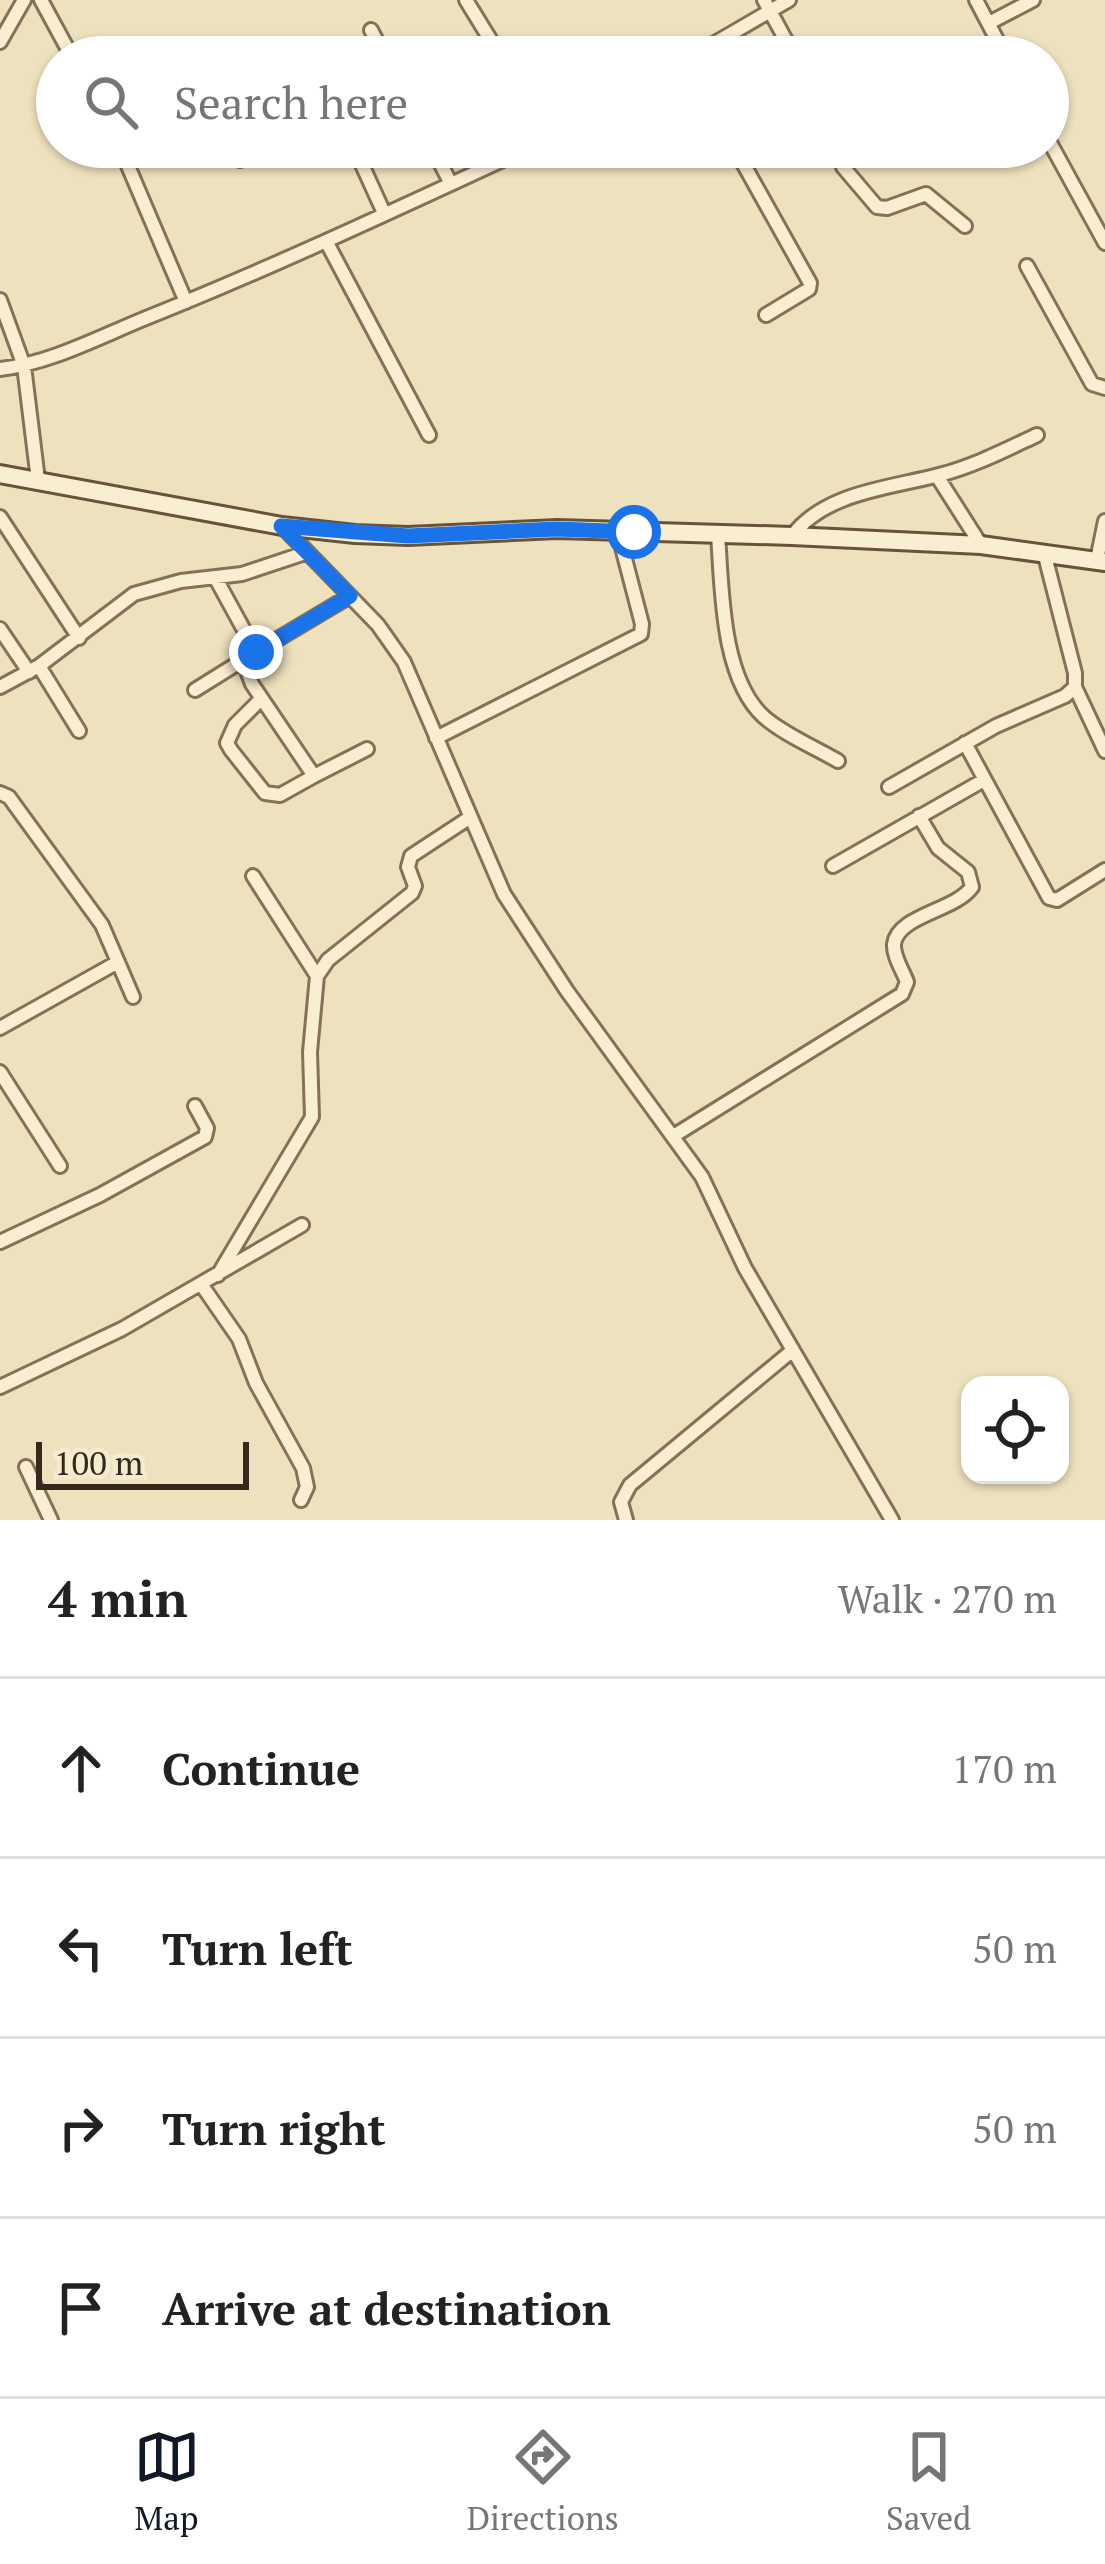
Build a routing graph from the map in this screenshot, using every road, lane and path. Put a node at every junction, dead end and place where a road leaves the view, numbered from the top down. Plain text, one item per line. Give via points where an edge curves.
1 (24, 0) edge
2 (41, 0) edge
3 (466, 0) edge
4 (789, 0) edge
5 (976, 0) edge
6 (1033, 0) edge
7 (767, 5) edge
8 (989, 23) junction
9 (370, 30) dead end
10 (61, 36) edge
11 (373, 36) edge
12 (488, 36) edge
13 (722, 36) edge
14 (784, 36) edge
15 (996, 36) edge
16 (0, 42) edge
17 (130, 168) edge
18 (364, 168) edge
19 (443, 168) edge
20 (486, 168) edge
21 (746, 168) edge
22 (845, 168) edge
23 (1064, 168) edge
24 (451, 184) junction
25 (384, 213) junction
26 (965, 226) dead end
27 (326, 241) junction
28 (1105, 243) edge
29 (1028, 266) dead end
30 (0, 300) edge
31 (186, 302) junction
32 (766, 315) dead end
33 (24, 366) junction
34 (0, 369) edge
35 (1105, 388) edge
36 (429, 435) dead end
37 (1037, 435) dead end
38 (0, 474) edge
39 (937, 476) junction
40 (38, 480) junction
41 (0, 517) edge
42 (1105, 521) edge
43 (281, 526) junction
44 (618, 532) junction
45 (718, 535) junction
46 (792, 536) junction
47 (981, 545) junction
48 (1044, 551) junction
49 (304, 553) junction
50 (1101, 561) edge
51 (215, 577) junction
52 (350, 596) junction
53 (0, 629) edge
54 (79, 638) junction
55 (250, 656) junction
56 (34, 669) junction
57 (0, 686) edge
58 (1075, 687) junction
59 (196, 690) dead end
60 (261, 699) junction
61 (79, 730) dead end
62 (436, 738) junction
63 (965, 743) junction
64 (367, 749) dead end
65 (1105, 751) edge
66 (838, 761) dead end
67 (314, 776) junction
68 (984, 780) junction
69 (889, 787) dead end
70 (0, 793) edge
71 (919, 816) junction
72 (469, 818) junction
73 (833, 866) dead end
74 (1105, 870) edge
75 (254, 876) dead end
76 (118, 962) junction
77 (316, 976) junction
78 (133, 997) dead end
79 (0, 1028) edge
80 (0, 1072) edge
81 (195, 1106) dead end
82 (675, 1135) junction
83 (61, 1166) dead end
84 (302, 1225) dead end
85 (0, 1242) edge
86 (218, 1275) junction
87 (202, 1284) junction
88 (793, 1350) junction
89 (0, 1387) edge
90 (26, 1467) dead end
91 (301, 1500) dead end
92 (51, 1520) edge
93 (626, 1520) edge
94 (892, 1520) edge

1 - 16 street
2 - 10 street
3 - 12 street
4 - 7 street
5 - 8 street
6 - 8 street
7 - 13 street
7 - 14 street
8 - 15 street
9 - 11 street
17 - 31 street
18 - 25 street
19 - 24 street
20 - 24 street
21 - 32 street via 810,283
22 - 26 street via 877,207 926,194
23 - 28 street
24 - 25 street
25 - 27 street
27 - 31 street
27 - 36 street
29 - 35 street via 1092,384
30 - 33 street
31 - 33 street
33 - 34 street
33 - 40 street
37 - 39 street
38 - 40 street
39 - 46 street via 846,500 808,518
39 - 47 street
40 - 43 street
41 - 54 street
42 - 50 street
43 - 44 street via 408,536
43 - 49 street
44 - 45 street
44 - 62 street via 641,634
45 - 46 street
45 - 66 street via 727,634 753,703 776,726
46 - 47 street
47 - 48 street
48 - 50 street
48 - 58 street
49 - 51 street
49 - 52 street
51 - 54 street via 134,594
51 - 55 street
52 - 55 street
52 - 62 street via 404,662
53 - 56 street
54 - 56 street
55 - 59 street
55 - 60 street
56 - 57 street
56 - 61 street
58 - 63 street
58 - 65 street
60 - 67 street
60 - 67 street via 231,731 231,750 270,795
62 - 72 street
63 - 68 street
63 - 69 street
64 - 67 street
68 - 71 street
68 - 74 street via 1049,898
70 - 76 street via 83,896
71 - 73 street
71 - 82 street via 972,886 896,938 907,982 902,994
72 - 77 street via 411,856 412,893
72 - 82 street via 504,895 566,991
75 - 77 street
76 - 78 street
76 - 79 street
77 - 86 street via 312,1117
80 - 83 street
81 - 85 street via 205,1137
82 - 88 street
84 - 86 street
86 - 87 street
87 - 89 street
87 - 91 street via 303,1468
88 - 93 street via 630,1485 621,1502
88 - 94 street
90 - 92 street

